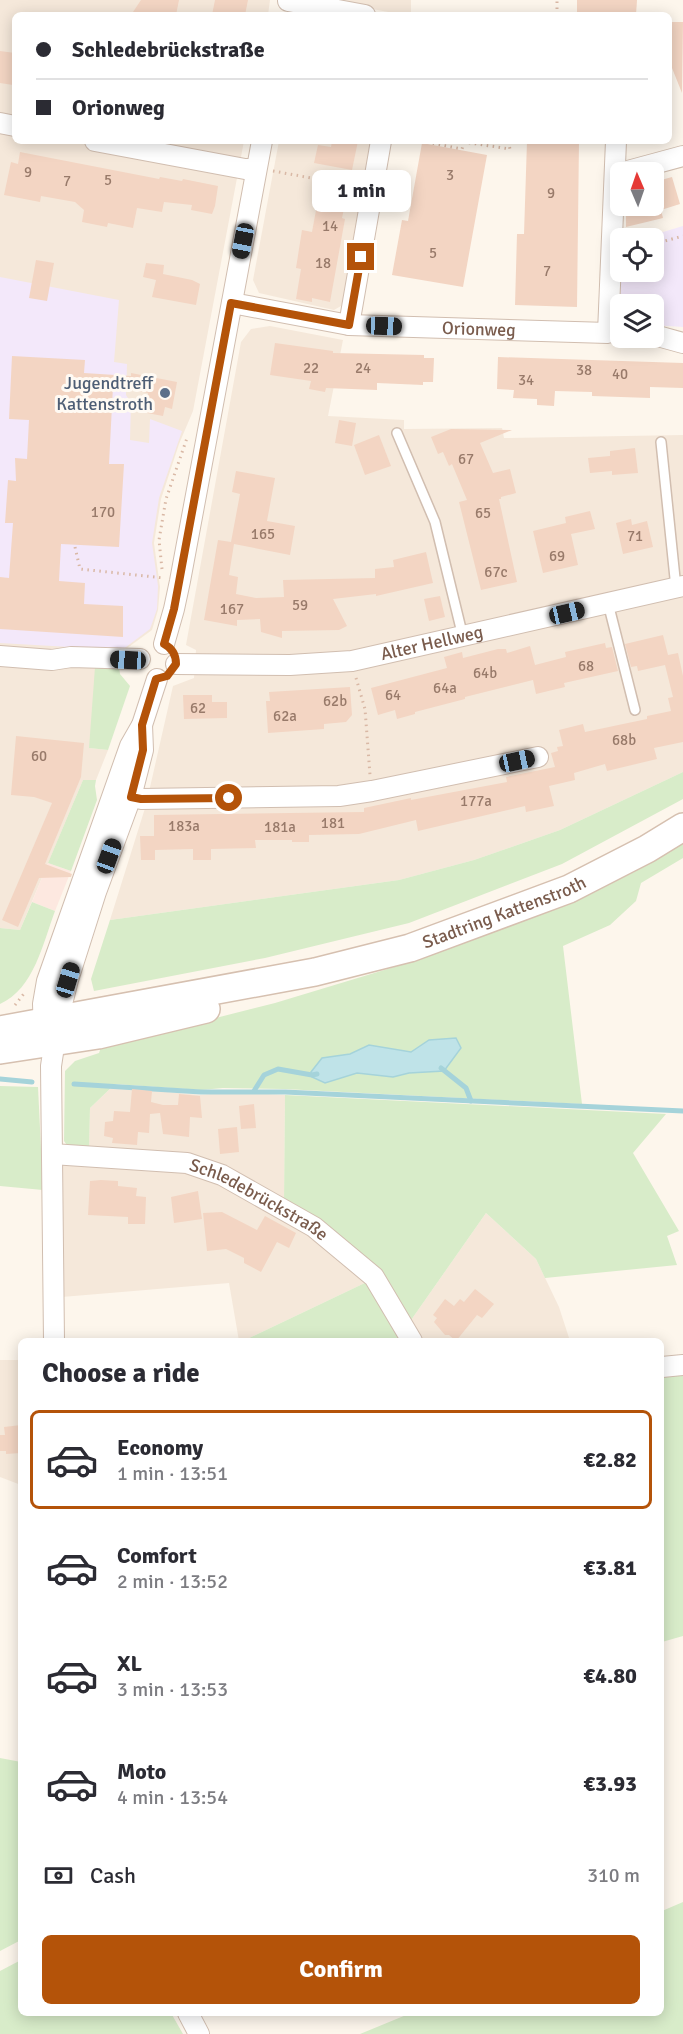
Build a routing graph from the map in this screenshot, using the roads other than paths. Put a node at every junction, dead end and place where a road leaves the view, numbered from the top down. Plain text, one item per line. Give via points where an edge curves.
1 (288, 0) edge
2 (350, 12) edge
3 (111, 144) edge
4 (261, 144) edge
5 (380, 144) edge
6 (616, 144) edge
7 (683, 156) edge
8 (619, 162) edge
9 (662, 162) edge
10 (256, 169) junction
11 (618, 216) edge
12 (616, 294) edge
13 (231, 303) junction
14 (349, 325) junction
15 (610, 334) edge
16 (664, 338) edge
17 (683, 343) edge
18 (397, 433) dead end
19 (661, 442) dead end
20 (679, 587) edge
21 (608, 603) junction
22 (463, 637) junction
23 (164, 644) junction
24 (0, 656) edge
25 (140, 659) junction
26 (176, 664) junction
27 (156, 679) junction
28 (635, 710) dead end
29 (538, 757) dead end
30 (123, 794) junction
31 (683, 827) edge
32 (6, 1019) edge
33 (50, 1038) junction
34 (0, 1050) edge
35 (52, 1154) junction
36 (54, 1338) edge
37 (410, 1338) edge
38 (683, 1365) edge
39 (664, 1367) edge
40 (190, 2016) edge
41 (199, 2034) edge

1 - 2 street
3 - 10 street
4 - 10 street
5 - 14 street
6 - 8 street, Orionweg
7 - 9 street
10 - 13 street
11 - 12 street, Orionweg
13 - 14 street, Orionweg
13 - 23 street via 174,609
14 - 15 street, Orionweg
16 - 17 street
18 - 22 lane via 435,522
19 - 20 lane
20 - 21 street, Alter Hellweg
21 - 22 street, Alter Hellweg
21 - 28 lane
22 - 26 street, Alter Hellweg via 352,661
23 - 25 street via 148,646
23 - 26 street via 175,654
24 - 25 street
25 - 27 street via 146,674
26 - 27 street via 167,676
27 - 30 street via 142,725 130,747
29 - 30 street via 339,796 141,799
30 - 33 street via 47,981
31 - 33 main road, Stadtring Kattenstroth via 569,889 410,948
32 - 33 main road, Stadtring Kattenstroth
33 - 34 main road, Stadtring Kattenstroth
33 - 35 street
35 - 36 street
35 - 37 street, Schledebrückstraße via 187,1163 222,1175 314,1227 374,1277
38 - 39 street
40 - 41 street

